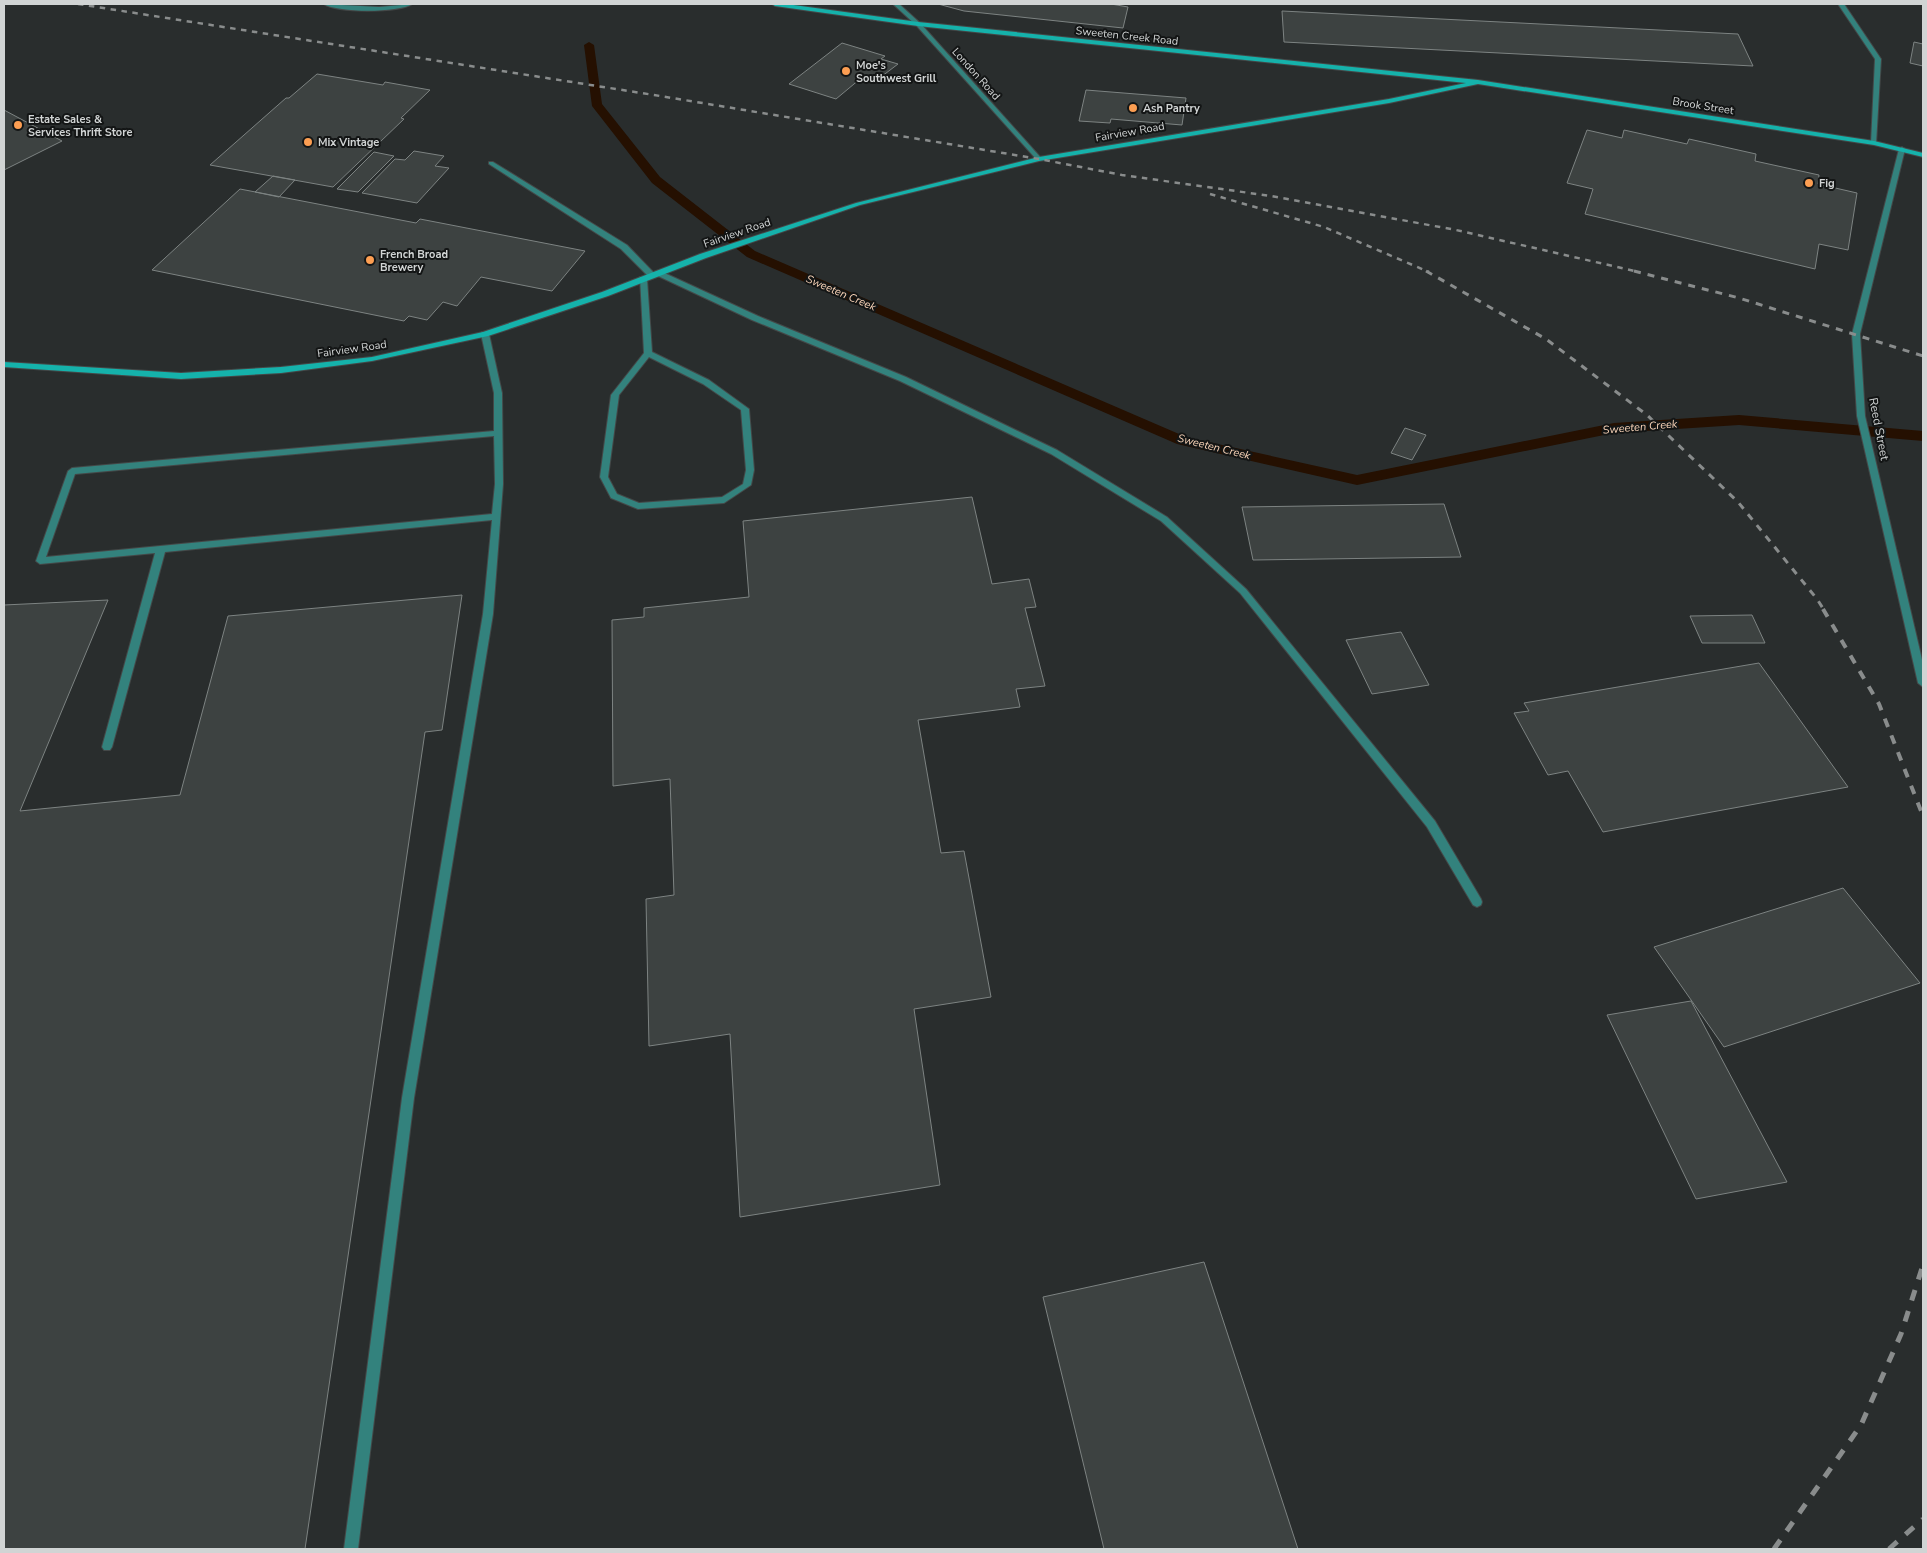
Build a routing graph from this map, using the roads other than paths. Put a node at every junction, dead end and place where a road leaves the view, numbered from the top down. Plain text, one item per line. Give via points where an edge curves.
1 (326, 4) edge
2 (410, 4) edge
3 (775, 4) edge
4 (896, 4) edge
5 (1841, 4) edge
6 (918, 24) junction
7 (1478, 82) junction
8 (1874, 143) junction
9 (1902, 150) junction
10 (1923, 155) edge
11 (1039, 159) junction
12 (490, 163) dead end
13 (654, 274) junction
14 (643, 279) junction
15 (485, 334) junction
16 (648, 353) junction
17 (4, 365) edge
18 (498, 433) junction
19 (496, 517) junction
20 (161, 549) junction
21 (1923, 683) edge
22 (106, 747) dead end
23 (1477, 902) dead end
24 (351, 1549) edge

1 - 2 street via 361,9 397,8
3 - 6 main road, Sweeten Creek Road
4 - 6 street, London Road
5 - 8 street via 1878,59
6 - 7 main road, Sweeten Creek Road
6 - 11 street, London Road
7 - 8 main road, Brook Street
7 - 11 main road, Fairview Road via 1389,101
8 - 9 main road, Brook Street
9 - 10 main road, Brook Street
9 - 21 street, Reed Street via 1856,334 1861,416
11 - 13 main road, Fairview Road via 858,204
12 - 13 street via 624,247
13 - 14 main road, Fairview Road
13 - 23 street via 903,378 1054,452 1164,519 1243,591 1432,824
14 - 15 main road, Fairview Road
14 - 16 street
15 - 17 main road, Fairview Road via 372,358 272,370 181,376
15 - 18 street via 498,393
16 - 16 street via 615,395 604,478 614,496 638,506 724,500 746,485 750,470 745,409 706,382
18 - 19 street
18 - 20 street via 72,471 40,561
19 - 20 street
19 - 24 street via 486,624 408,1098
20 - 22 street

